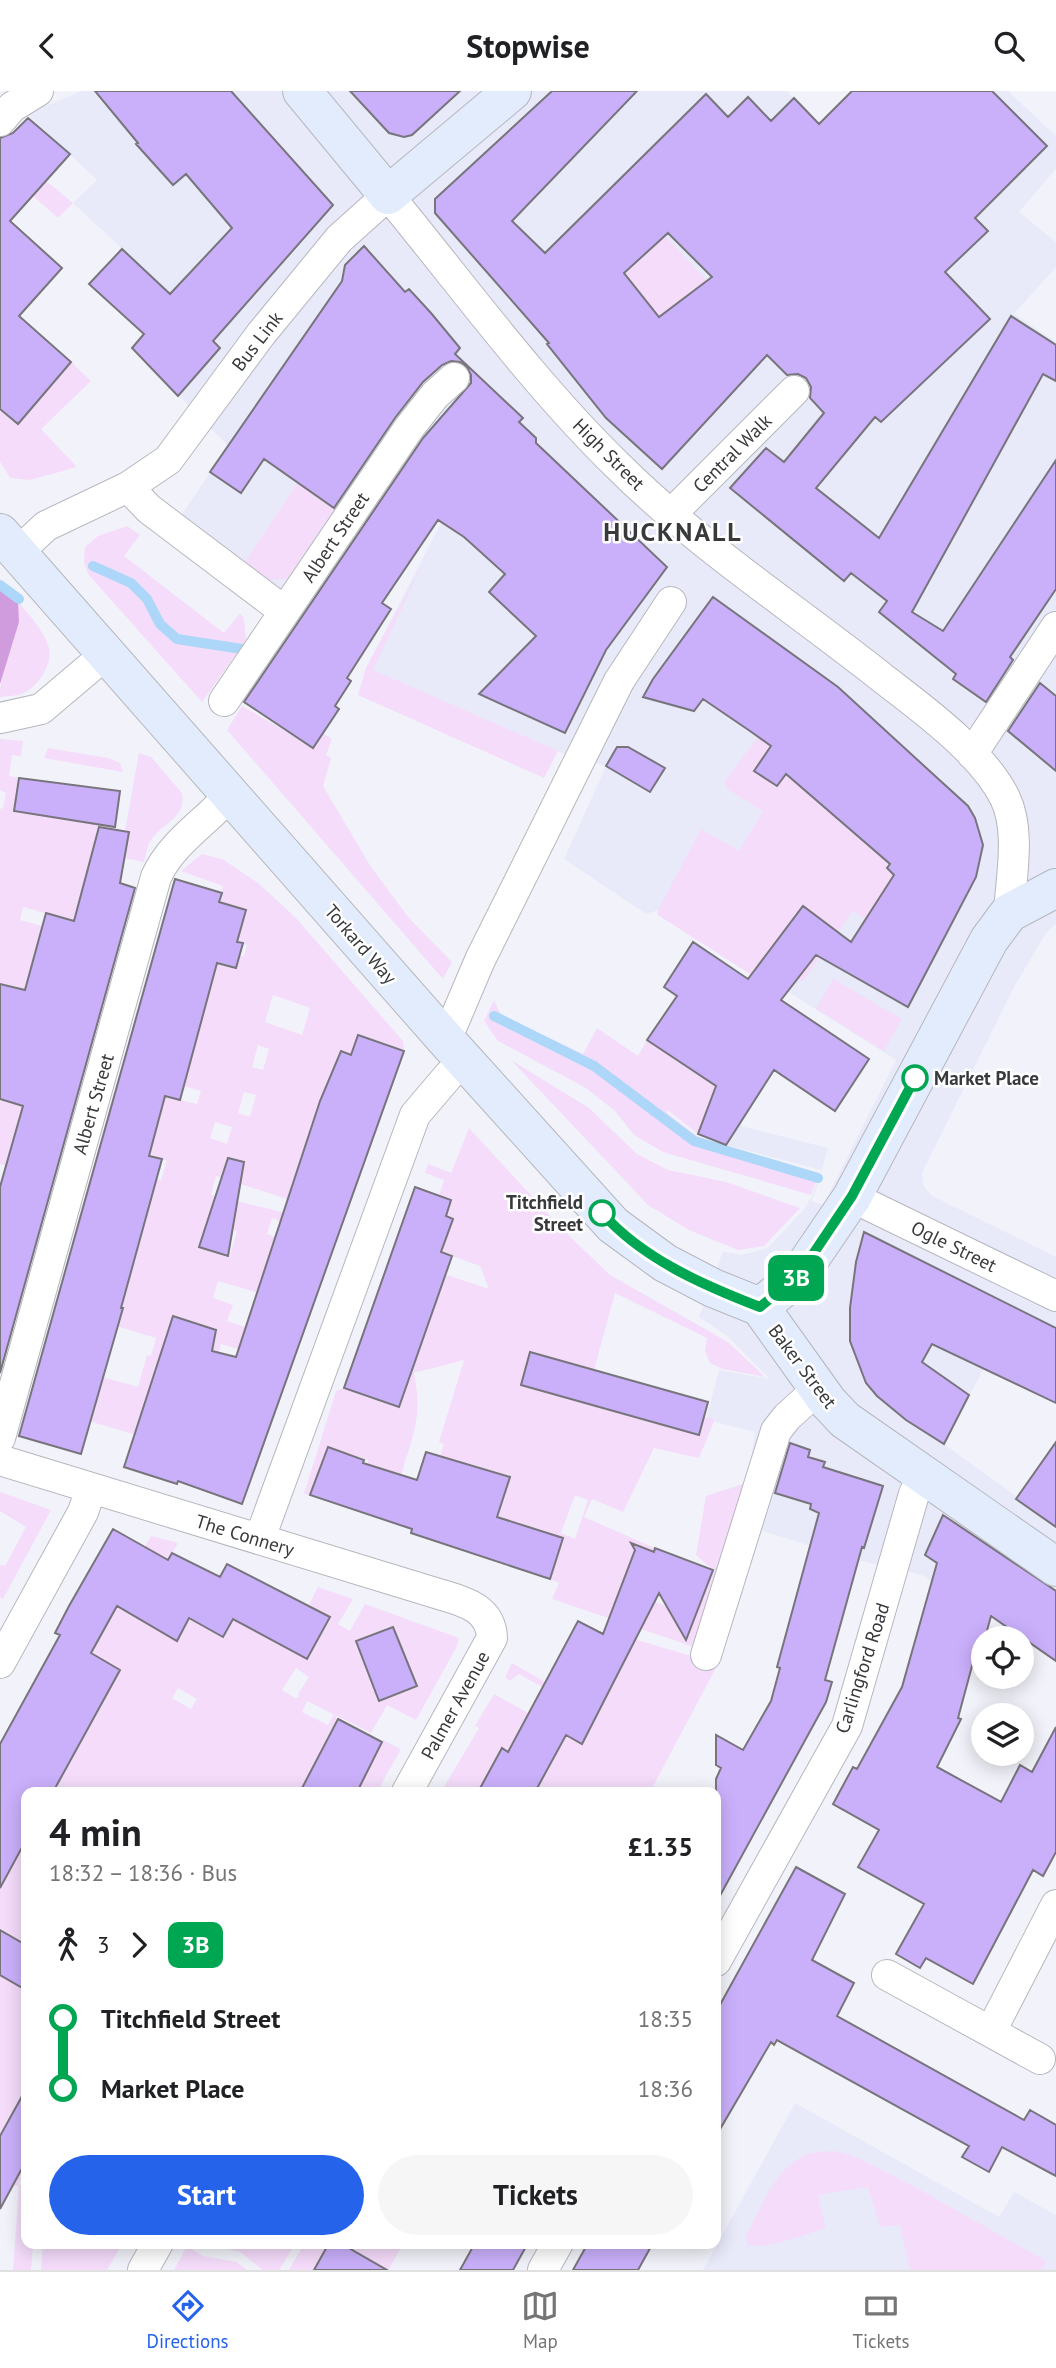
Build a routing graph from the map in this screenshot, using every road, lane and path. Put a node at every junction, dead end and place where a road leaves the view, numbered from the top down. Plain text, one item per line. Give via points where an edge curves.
1 (38, 91) edge
2 (302, 91) edge
3 (512, 91) edge
4 (0, 121) edge
5 (388, 195) junction
6 (454, 378) dead end
7 (794, 391) dead end
8 (128, 487) junction
9 (671, 514) junction
10 (8, 543) edge
11 (671, 601) dead end
12 (284, 611) junction
13 (1056, 627) edge
14 (106, 654) junction
15 (224, 701) dead end
16 (0, 718) edge
17 (972, 754) junction
18 (230, 796) junction
19 (1056, 888) edge
20 (1009, 913) junction
21 (455, 1051) junction
22 (852, 1196) junction
23 (1056, 1296) edge
24 (760, 1307) junction
25 (818, 1389) junction
26 (0, 1439) edge
27 (0, 1460) edge
28 (923, 1475) junction
29 (90, 1489) junction
30 (260, 1538) junction
31 (1056, 1567) edge
32 (486, 1618) joint
33 (706, 1655) dead end
34 (0, 1663) edge
35 (410, 1787) edge
36 (1056, 1905) edge
37 (721, 1952) edge
38 (887, 1975) dead end
39 (991, 2031) junction
40 (1040, 2059) dead end
41 (155, 2249) edge
42 (555, 2249) edge
43 (143, 2270) edge
44 (543, 2270) edge

1 - 4 street via 12,107
2 - 5 street, High Street
3 - 5 street
5 - 8 street, Bus Link via 339,239 261,334 168,460
5 - 9 street, High Street via 553,397 617,466
6 - 12 street, Albert Street via 409,428
7 - 9 street, Central Walk
8 - 10 street, Bus Link
8 - 12 street via 149,509
9 - 17 street, High Street via 931,715
10 - 14 street, Torkard Way
11 - 21 street via 619,681 480,960
12 - 15 street, Albert Street
13 - 17 street
14 - 16 street via 41,709
14 - 18 street, Torkard Way
17 - 20 street, High Street via 1005,797 1010,812
18 - 21 street, Torkard Way
18 - 26 street, Albert Street via 175,846 156,877
19 - 20 street
20 - 22 street, Baker Street via 989,940
21 - 24 street, Torkard Way via 613,1225 665,1263
21 - 30 street via 449,1075 415,1115
22 - 23 street, Ogle Street
22 - 24 street, Baker Street via 799,1275
24 - 25 street, Baker Street
25 - 28 street, Baker Street via 845,1420
25 - 33 street via 776,1431
27 - 29 street, The Connery
28 - 31 street, Baker Street
28 - 37 street, Carlingford Road via 847,1726
29 - 30 street, The Connery
29 - 34 street via 83,1512
30 - 32 street, The Connery via 467,1603
32 - 35 street, Palmer Avenue via 492,1638
36 - 39 street
38 - 39 street
39 - 40 street
41 - 43 street
42 - 44 street

